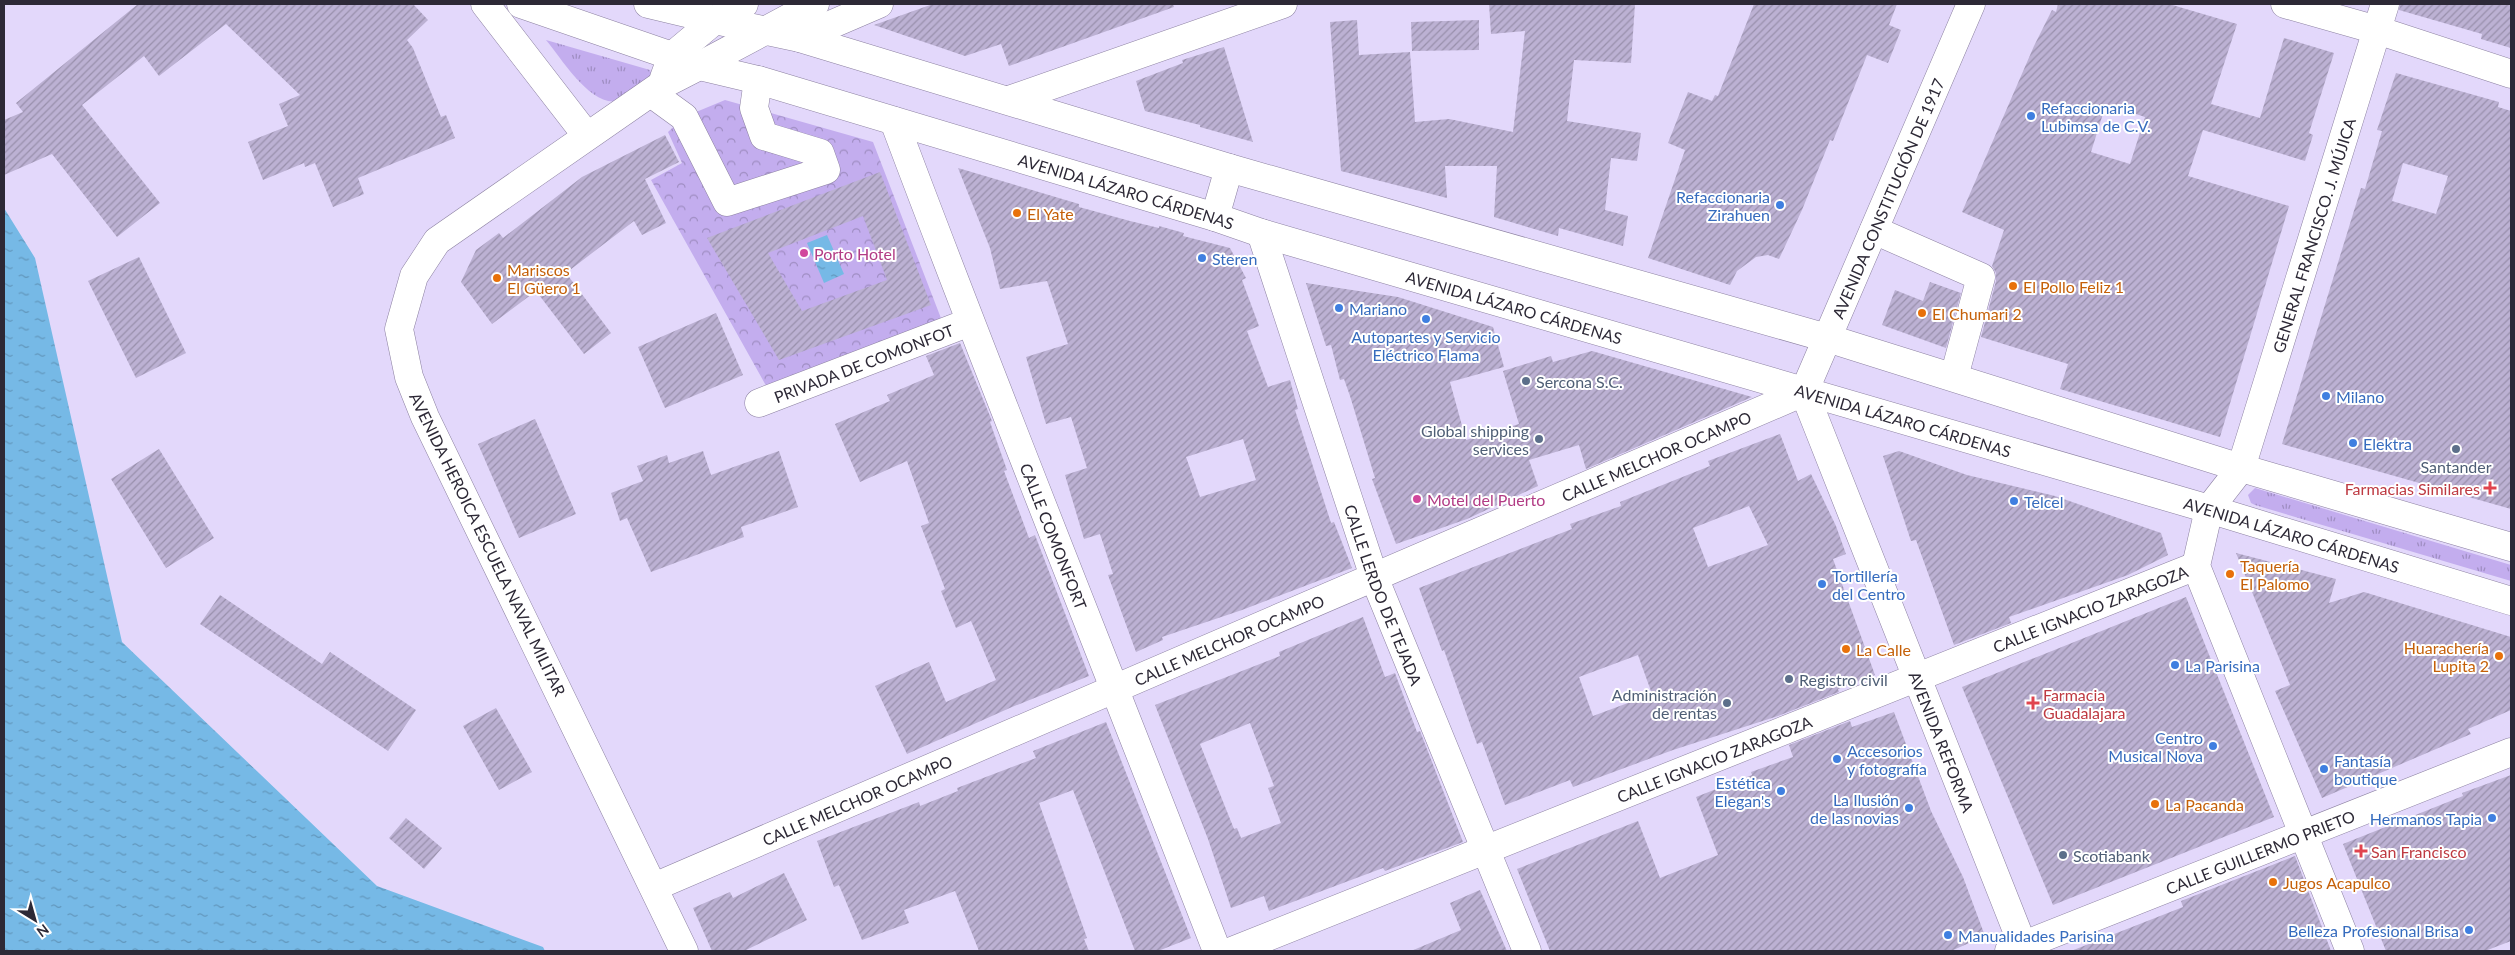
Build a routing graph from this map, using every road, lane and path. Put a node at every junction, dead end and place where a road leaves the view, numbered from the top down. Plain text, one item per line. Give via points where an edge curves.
1 (485, 4) edge
2 (521, 4) edge
3 (648, 4) edge
4 (744, 4) edge
5 (814, 4) edge
6 (879, 4) edge
7 (1283, 4) edge
8 (1971, 4) edge
9 (2285, 4) edge
10 (2385, 4) edge
11 (714, 20) junction
12 (2377, 30) junction
13 (763, 31) junction
14 (800, 38) junction
15 (672, 56) junction
16 (699, 66) junction
17 (2511, 74) edge
18 (758, 80) junction
19 (655, 90) junction
20 (1009, 100) junction
21 (894, 121) junction
22 (587, 136) junction
23 (1229, 168) junction
24 (1215, 217) junction
25 (1874, 230) junction
26 (1261, 233) junction
27 (970, 322) junction
28 (1827, 338) junction
29 (1954, 377) junction
30 (1804, 392) junction
31 (759, 403) dead end
32 (2241, 468) junction
33 (2209, 509) junction
34 (2511, 548) edge
35 (2196, 566) junction
36 (1374, 577) junction
37 (2511, 600) edge
38 (1916, 678) junction
39 (1116, 689) junction
40 (2511, 752) edge
41 (2303, 835) junction
42 (1484, 850) junction
43 (654, 887) junction
44 (2019, 949) edge
45 (684, 951) edge
46 (1217, 951) edge
47 (1232, 951) edge
48 (1527, 951) edge
49 (2350, 951) edge

1 - 22 street
2 - 15 street, AVENIDA LÁZARO CÁRDENAS
3 - 11 street
4 - 11 street
5 - 13 street, AVENIDA HEROICA ESCUELA NAVAL MILITAR
6 - 14 street
7 - 20 street
8 - 25 street, AVENIDA CONSTITUCIÓN DE 1917
9 - 12 street
10 - 12 street, GENERAL FRANCISCO. J. MÚJICA
11 - 13 street
11 - 15 street
12 - 17 street
12 - 32 street, GENERAL FRANCISCO. J. MÚJICA
13 - 14 street
13 - 16 street, AVENIDA HEROICA ESCUELA NAVAL MILITAR
14 - 20 street
15 - 16 street, AVENIDA LÁZARO CÁRDENAS
15 - 19 street
16 - 18 street, AVENIDA LÁZARO CÁRDENAS
16 - 19 street, AVENIDA HEROICA ESCUELA NAVAL MILITAR
18 - 19 street via 754,108 764,136 820,153 826,170 727,202 684,117
18 - 21 street, AVENIDA LÁZARO CÁRDENAS
19 - 22 street, AVENIDA HEROICA ESCUELA NAVAL MILITAR
20 - 23 street
21 - 24 street, AVENIDA LÁZARO CÁRDENAS
21 - 27 street, CALLE COMONFORT
22 - 43 street, AVENIDA HEROICA ESCUELA NAVAL MILITAR via 437,241 414,276 399,329 409,377 425,417
23 - 24 street
23 - 28 street
24 - 26 street, AVENIDA LÁZARO CÁRDENAS
25 - 28 street, AVENIDA CONSTITUCIÓN DE 1917
25 - 29 street via 1981,277
26 - 30 street, AVENIDA LÁZARO CÁRDENAS
26 - 36 street, CALLE LERDO DE TEJADA
27 - 31 street, PRIVADA DE COMONFOT
27 - 39 street, CALLE COMONFORT
28 - 29 street
28 - 30 street, AVENIDA CONSTITUCIÓN DE 1917
29 - 32 street
30 - 33 street, AVENIDA LÁZARO CÁRDENAS
30 - 36 street, CALLE MELCHOR OCAMPO
30 - 38 street, AVENIDA REFORMA
32 - 33 street
32 - 34 street
33 - 35 street
33 - 37 street, AVENIDA LÁZARO CÁRDENAS
35 - 38 street, CALLE IGNACIO ZARAGOZA
35 - 41 street
36 - 39 street, CALLE MELCHOR OCAMPO
36 - 42 street, CALLE LERDO DE TEJADA
38 - 42 street, CALLE IGNACIO ZARAGOZA
38 - 44 street, AVENIDA REFORMA
39 - 43 street, CALLE MELCHOR OCAMPO
39 - 46 street, CALLE COMONFORT
40 - 41 street, CALLE GUILLERMO PRIETO
41 - 44 street, CALLE GUILLERMO PRIETO
41 - 49 street
42 - 47 street, CALLE IGNACIO ZARAGOZA
42 - 48 street, CALLE LERDO DE TEJADA
43 - 45 street, AVENIDA HEROICA ESCUELA NAVAL MILITAR

